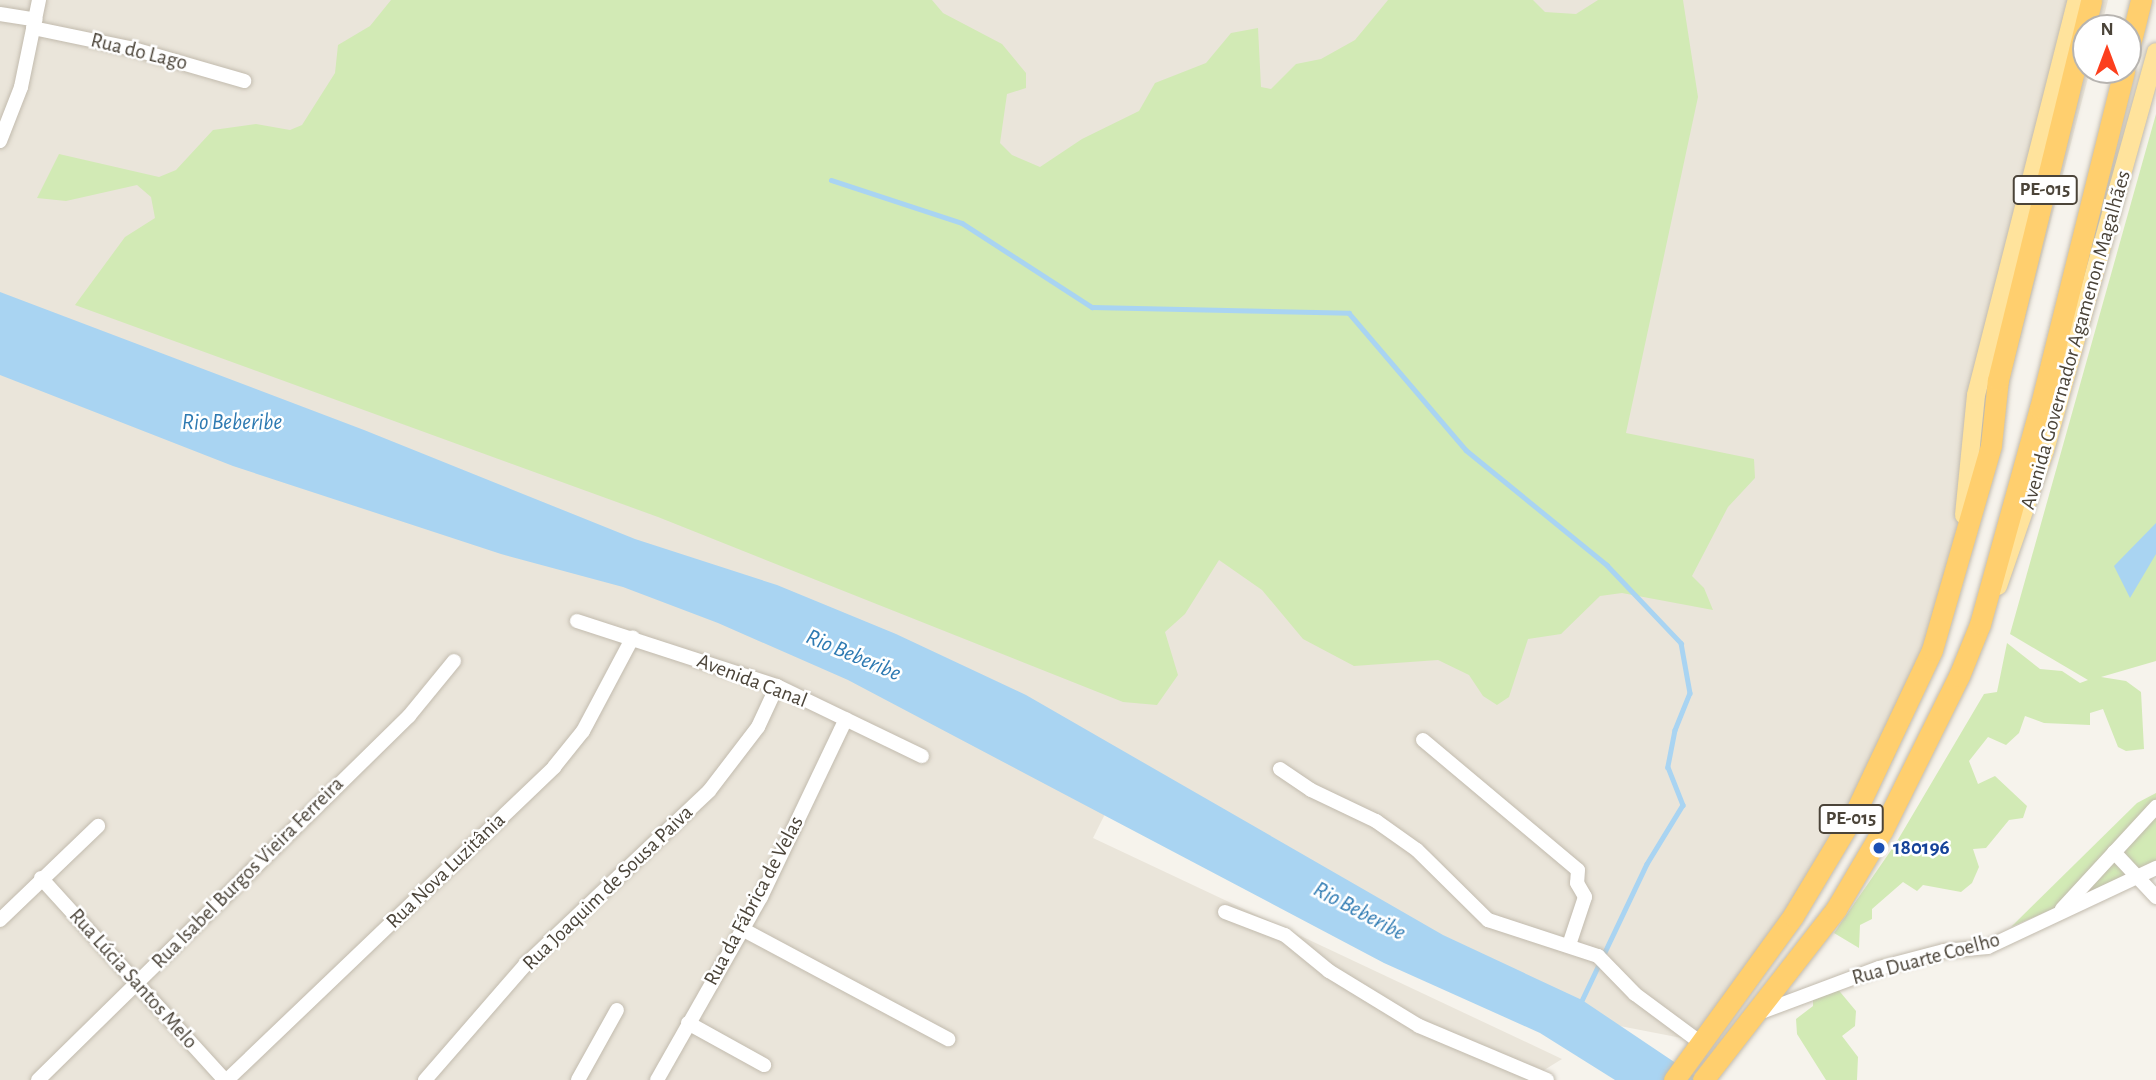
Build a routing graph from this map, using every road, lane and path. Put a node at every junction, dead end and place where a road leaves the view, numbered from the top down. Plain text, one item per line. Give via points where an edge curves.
1 (38, 0) edge
2 (2077, 0) edge
3 (2091, 0) edge
4 (0, 14) edge
5 (34, 24) junction
6 (2156, 52) edge
7 (244, 81) dead end
8 (2121, 84) edge
9 (0, 141) edge
10 (1959, 567) junction
11 (577, 621) dead end
12 (1980, 624) junction
13 (632, 637) junction
14 (454, 661) dead end
15 (777, 686) junction
16 (846, 719) junction
17 (1423, 740) dead end
18 (922, 756) dead end
19 (1280, 769) dead end
20 (2156, 807) edge
21 (98, 826) dead end
22 (2114, 852) junction
23 (2156, 869) edge
24 (2140, 876) junction
25 (41, 878) junction
26 (2156, 897) edge
27 (1225, 912) dead end
28 (2056, 916) junction
29 (0, 920) edge
30 (742, 929) junction
31 (1570, 945) junction
32 (137, 983) junction
33 (617, 1010) dead end
34 (1756, 1014) junction
35 (688, 1023) junction
36 (948, 1039) dead end
37 (1700, 1045) junction
38 (764, 1065) dead end
39 (662, 1078) edge
40 (1528, 1078) edge
41 (38, 1080) edge
42 (226, 1080) edge
43 (425, 1080) edge
44 (578, 1080) edge
45 (1546, 1080) edge
46 (1674, 1080) edge
47 (1703, 1080) edge

1 - 5 street
2 - 10 main road via 1976,395
3 - 10 highway, PE-015 via 1998,380 1991,445
4 - 5 street, Rua do Lago
5 - 7 street, Rua do Lago
5 - 9 street via 21,87
6 - 12 main road, Avenida Governador Agamenon Magalhães via 2031,498
8 - 12 highway, Avenida Governador Agamenon Magalhães / PE-015 via 2040,408
10 - 37 highway, PE-015 via 1933,650 1854,814 1793,916
11 - 13 street, Avenida Canal
12 - 34 highway, Avenida Governador Agamenon Magalhães / PE-015 via 1882,831 1836,909
13 - 15 street, Avenida Canal
13 - 42 street, Rua Nova Luzitânia via 583,731 554,767
14 - 32 street, Rua Isabel Burgos Vieira Ferreira via 409,716
15 - 16 street, Avenida Canal
15 - 43 street, Rua Joaquim de Sousa Paiva via 758,727 709,791 525,965
16 - 18 street, Avenida Canal
16 - 30 street, Rua da Fábrica de Velas
17 - 31 street via 1578,870 1577,883 1585,897
19 - 31 street via 1311,790 1376,821 1417,850 1488,920 1527,936
20 - 22 street, Rua Duarte Coelho
21 - 25 street
22 - 24 street
22 - 28 street, Rua Duarte Coelho
23 - 24 street, Rua Duarte Coelho
24 - 26 street
24 - 28 street, Rua Duarte Coelho
25 - 29 street
25 - 32 street, Rua Lúcia Santos Melo
27 - 40 street via 1297,942 1329,971 1419,1026 1478,1048
28 - 34 street, Rua Duarte Coelho via 1988,947 1944,951 1879,968
30 - 35 street, Rua da Fábrica de Velas
30 - 36 street
31 - 37 street via 1603,960 1636,994
32 - 41 street, Rua Isabel Burgos Vieira Ferreira
32 - 42 street, Rua Lúcia Santos Melo
33 - 44 street
34 - 47 highway, Avenida Governador Agamenon Magalhães / PE-015
35 - 38 street
35 - 39 street, Rua da Fábrica de Velas
37 - 46 highway, PE-015
40 - 45 street

